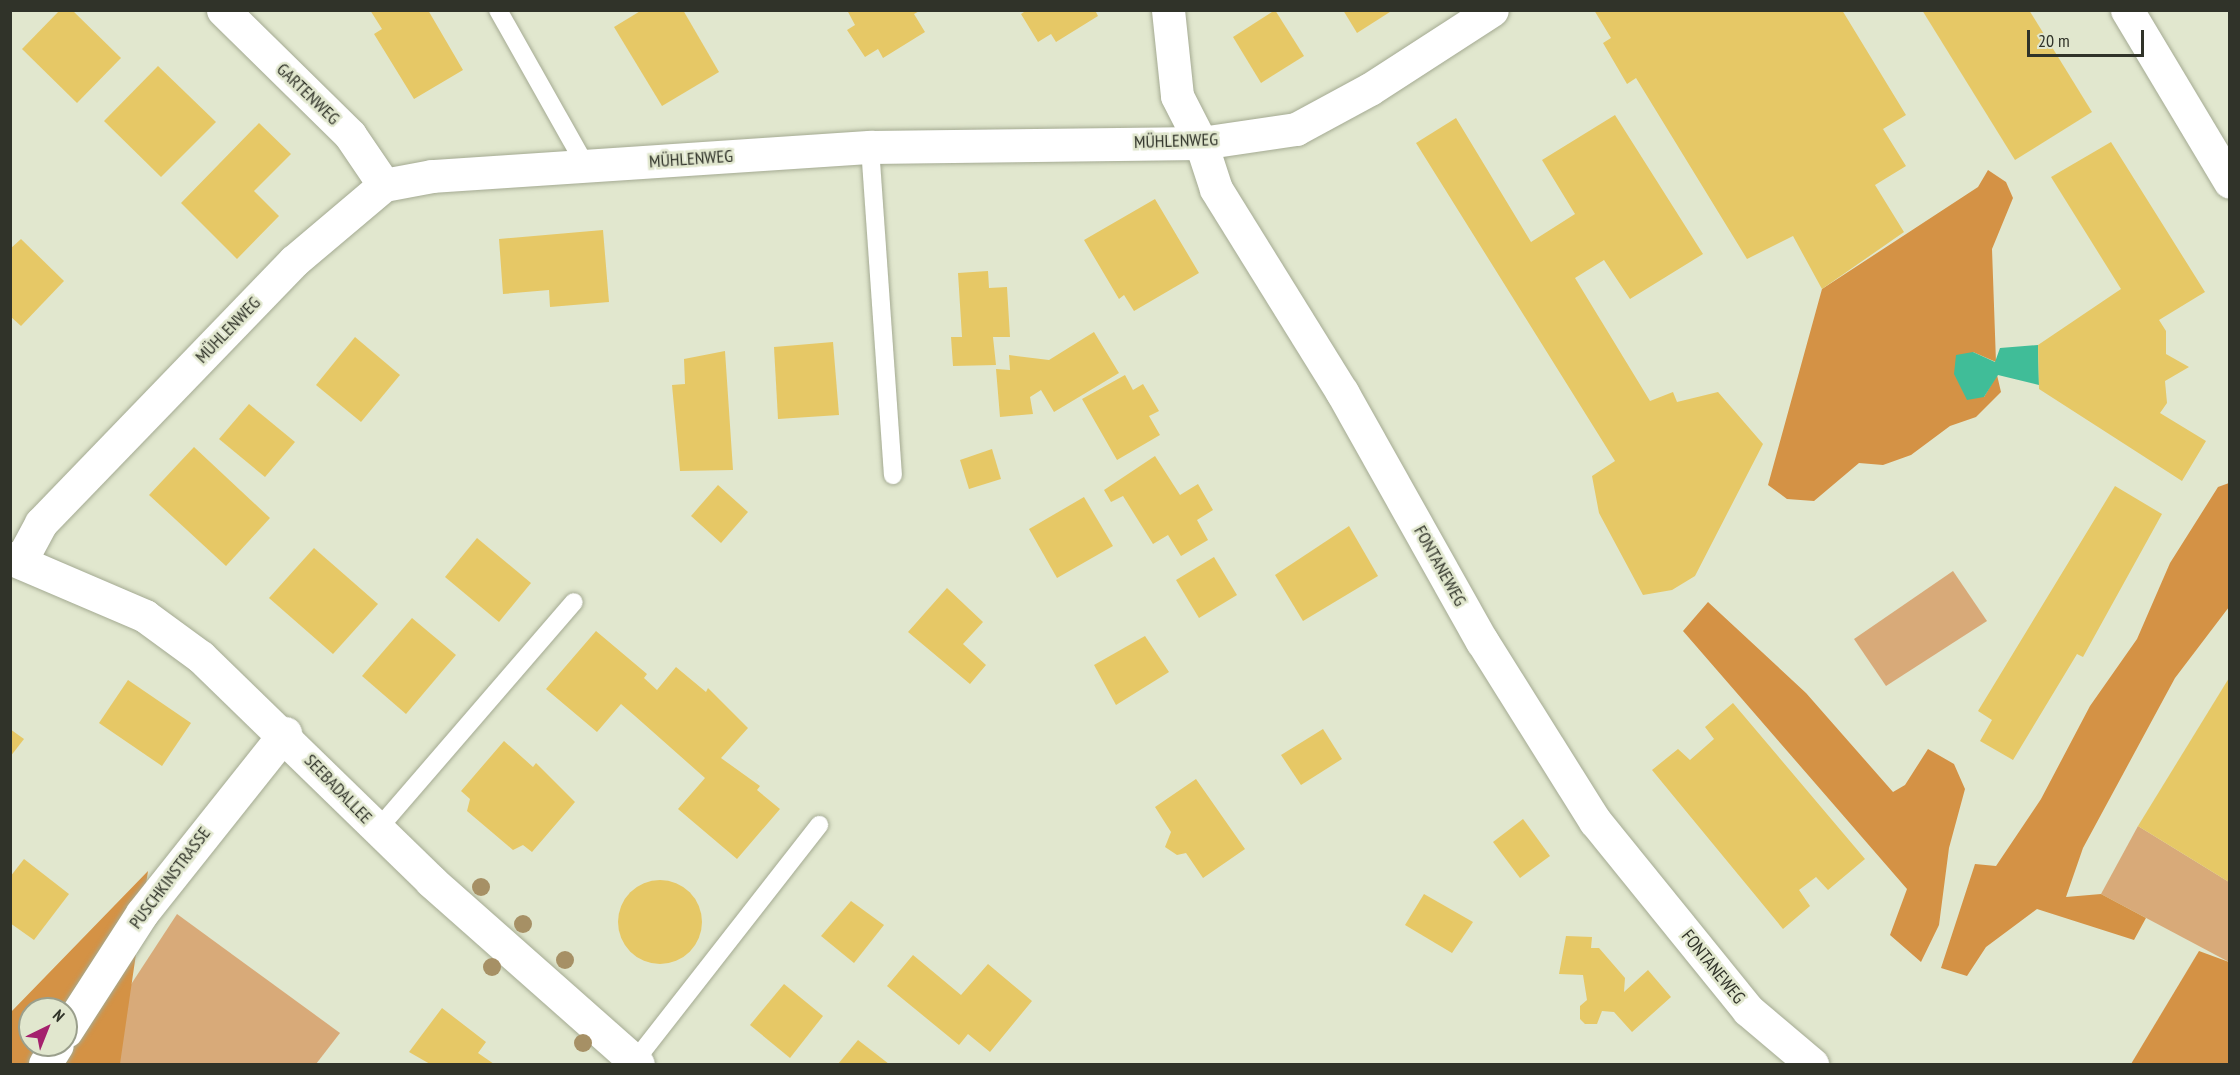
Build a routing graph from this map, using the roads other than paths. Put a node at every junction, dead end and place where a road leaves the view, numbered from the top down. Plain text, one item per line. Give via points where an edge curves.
1 (223, 10) edge
2 (498, 10) edge
3 (1168, 10) edge
4 (1492, 10) edge
5 (2127, 10) edge
6 (1201, 143) junction
7 (870, 147) junction
8 (586, 166) junction
9 (2229, 182) edge
10 (384, 185) junction
11 (892, 475) dead end
12 (15, 560) edge
13 (574, 602) dead end
14 (285, 733) junction
15 (819, 825) dead end
16 (377, 830) junction
17 (78, 1012) edge
18 (636, 1063) edge
19 (1812, 1065) edge

1 - 10 street, GARTENWEG via 350,135
2 - 8 lane
3 - 6 street, FONTANEWEG via 1177,96
4 - 6 street, MÜHLENWEG via 1370,89 1296,129
5 - 9 street
6 - 7 street, MÜHLENWEG
6 - 19 street, FONTANEWEG via 1216,189 1594,821 1748,1010
7 - 8 street, MÜHLENWEG
7 - 11 lane
8 - 10 street, MÜHLENWEG
10 - 12 street, MÜHLENWEG via 294,261 48,515
12 - 14 street, SEEBADALLEE via 145,616 201,657
13 - 16 lane
14 - 16 street, SEEBADALLEE
14 - 17 street, PUSCHKINSTRASSE via 142,913
15 - 18 lane
16 - 18 street, SEEBADALLEE

